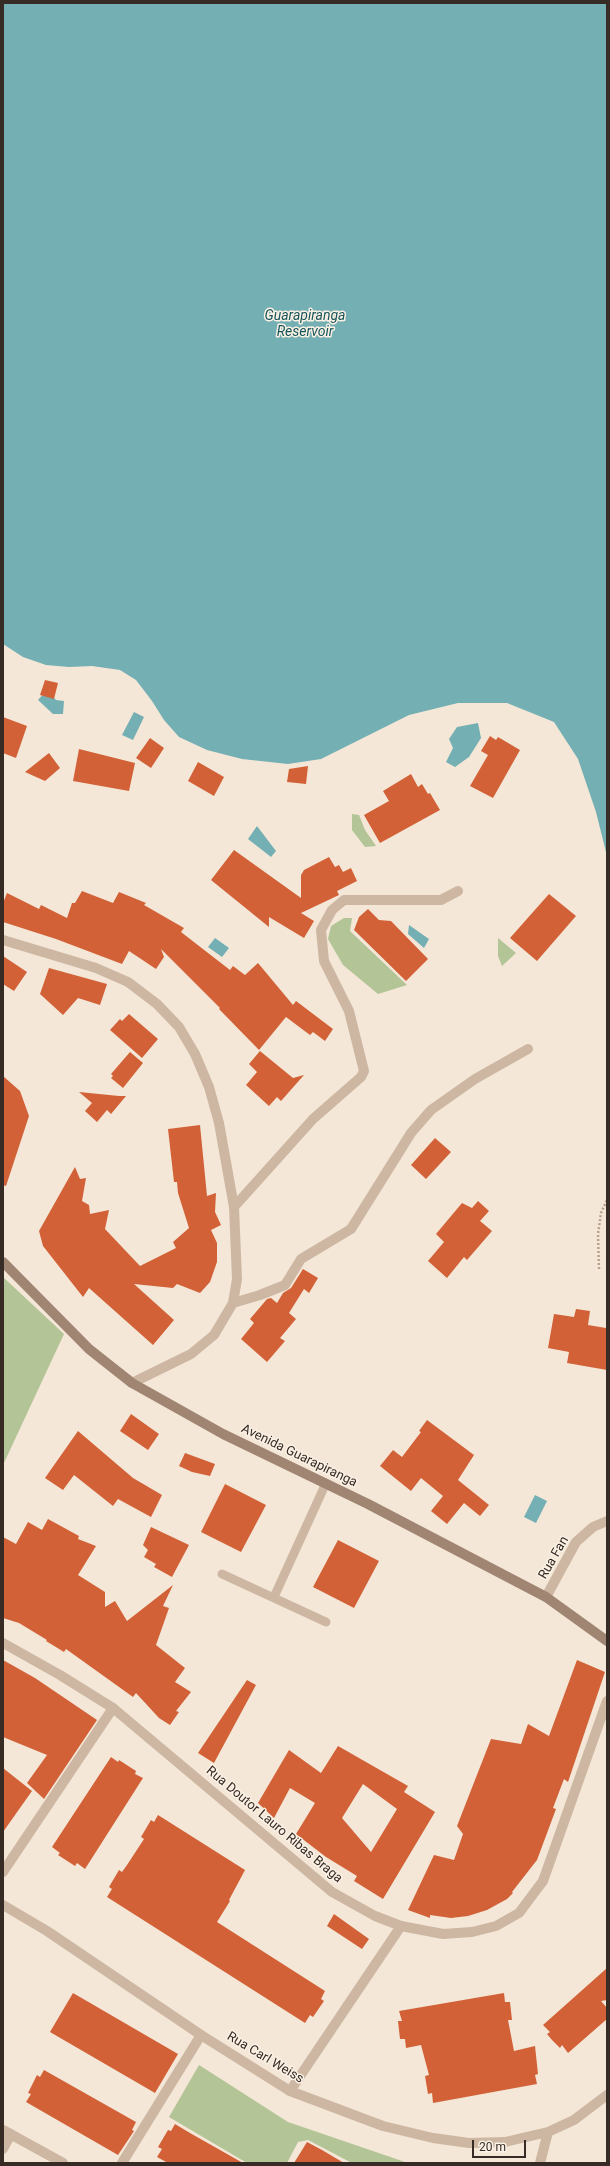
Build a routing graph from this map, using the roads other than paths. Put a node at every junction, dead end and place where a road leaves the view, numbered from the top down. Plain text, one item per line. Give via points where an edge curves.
1 (458, 891) dead end
2 (3, 940) edge
3 (528, 1049) dead end
4 (234, 1207) junction
5 (3, 1262) edge
6 (233, 1303) junction
7 (132, 1383) junction
8 (326, 1483) junction
9 (607, 1521) edge
10 (222, 1574) dead end
11 (274, 1597) junction
12 (546, 1597) junction
13 (326, 1622) dead end
14 (607, 1641) edge
15 (3, 1643) edge
16 (607, 1701) edge
17 (113, 1708) junction
18 (3, 1872) edge
19 (3, 1905) edge
20 (401, 1926) junction
21 (201, 2035) junction
22 (290, 2091) junction
23 (607, 2095) edge
24 (7, 2132) edge
25 (548, 2132) junction
26 (3, 2148) edge
27 (63, 2163) edge
28 (122, 2163) edge
29 (540, 2163) edge

1 - 4 street via 441,900 344,900 332,910 321,930 324,961 349,1011 364,1071 344,1093 313,1119
2 - 4 street via 96,968 128,982 157,1004 180,1027 209,1087 219,1123
3 - 6 street via 475,1079 431,1110 411,1133 350,1229 301,1258 285,1285
4 - 6 street via 237,1279
5 - 7 main road, Avenida Guarapiranga via 89,1350
6 - 7 street via 214,1335 191,1354
7 - 8 main road, Avenida Guarapiranga via 223,1434
8 - 11 lane
8 - 12 main road, Avenida Guarapiranga
9 - 12 street, Rua Fan via 593,1527 576,1542
10 - 11 lane
11 - 13 lane
12 - 14 main road, Avenida Guarapiranga
15 - 17 street, Rua Doutor Lauro Ribas Braga
16 - 20 street, Rua Doutor Lauro Ribas Braga via 543,1881 519,1913 496,1926 472,1932 443,1934
17 - 18 street
17 - 20 street, Rua Doutor Lauro Ribas Braga via 332,1892 376,1916
19 - 21 street, Rua Carl Weiss via 47,1931
20 - 22 street
21 - 22 street, Rua Carl Weiss
21 - 28 street
22 - 25 street, Rua Carl Weiss via 382,2126 433,2138 469,2143 505,2142
23 - 25 street, Rua Carl Weiss via 574,2120
24 - 26 street
24 - 27 street
25 - 29 street

